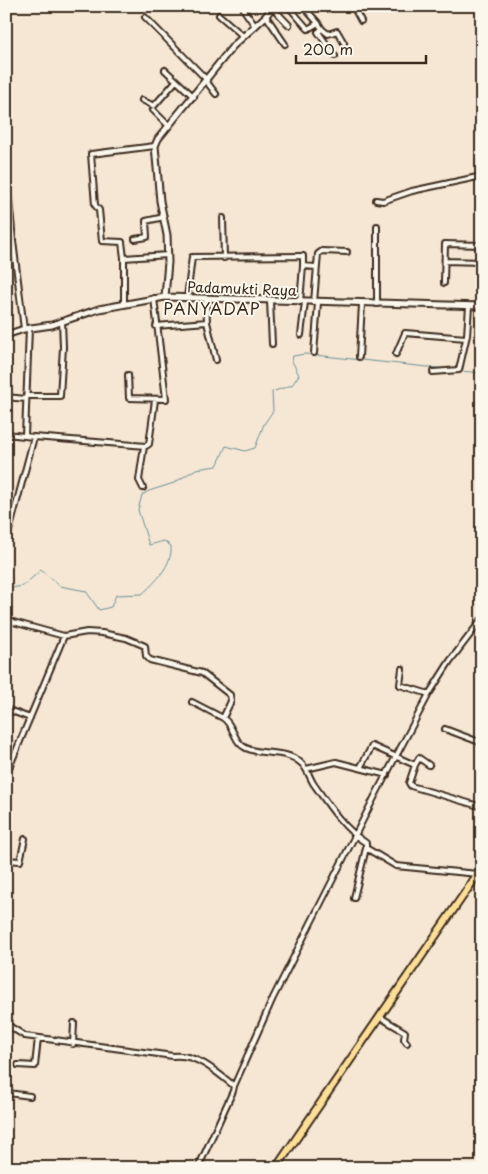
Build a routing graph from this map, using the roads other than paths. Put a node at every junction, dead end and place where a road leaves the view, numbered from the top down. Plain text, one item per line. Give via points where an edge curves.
1 (288, 6) edge
2 (303, 6) edge
3 (360, 6) edge
4 (273, 7) edge
5 (354, 7) edge
6 (244, 10) dead end
7 (219, 15) dead end
8 (267, 16) junction
9 (145, 17) dead end
10 (362, 21) dead end
11 (318, 23) junction
12 (289, 25) dead end
13 (255, 26) junction
14 (322, 28) junction
15 (243, 36) junction
16 (344, 43) dead end
17 (286, 44) dead end
18 (335, 56) dead end
19 (165, 70) dead end
20 (176, 81) junction
21 (208, 82) junction
22 (216, 94) dead end
23 (194, 97) junction
24 (142, 100) dead end
25 (153, 110) dead end
26 (169, 126) junction
27 (155, 146) junction
28 (6, 166) edge
29 (482, 176) edge
30 (376, 200) dead end
31 (164, 217) junction
32 (223, 218) dead end
33 (146, 221) junction
34 (140, 222) dead end
35 (377, 226) dead end
36 (135, 239) dead end
37 (482, 244) edge
38 (347, 252) dead end
39 (168, 254) junction
40 (124, 258) junction
41 (224, 258) junction
42 (445, 261) junction
43 (482, 262) edge
44 (303, 266) junction
45 (316, 267) junction
46 (444, 283) dead end
47 (165, 297) junction
48 (187, 298) junction
49 (154, 299) junction
50 (206, 299) junction
51 (270, 301) junction
52 (302, 302) junction
53 (316, 302) junction
54 (124, 304) junction
55 (362, 304) junction
56 (377, 304) junction
57 (469, 306) junction
58 (482, 306) edge
59 (207, 322) junction
60 (62, 323) junction
61 (156, 326) junction
62 (27, 329) junction
63 (6, 335) edge
64 (302, 335) dead end
65 (466, 338) junction
66 (272, 344) dead end
67 (314, 353) dead end
68 (396, 354) dead end
69 (359, 358) dead end
70 (216, 360) dead end
71 (433, 372) dead end
72 (128, 375) dead end
73 (6, 397) edge
74 (26, 397) junction
75 (154, 400) junction
76 (6, 434) edge
77 (25, 436) junction
78 (34, 437) junction
79 (144, 446) junction
80 (143, 488) dead end
81 (6, 543) edge
82 (6, 620) edge
83 (482, 620) edge
84 (64, 636) junction
85 (402, 669) dead end
86 (429, 694) junction
87 (192, 702) dead end
88 (6, 709) edge
89 (30, 718) junction
90 (223, 718) junction
91 (445, 728) dead end
92 (482, 743) edge
93 (396, 755) junction
94 (415, 765) junction
95 (429, 765) dead end
96 (360, 768) junction
97 (306, 769) junction
98 (6, 775) edge
99 (386, 775) junction
100 (482, 807) edge
101 (356, 836) junction
102 (25, 838) dead end
103 (366, 848) junction
104 (6, 860) edge
105 (480, 871) edge
106 (354, 898) dead end
107 (380, 1017) junction
108 (74, 1023) dead end
109 (6, 1024) edge
110 (38, 1038) junction
111 (407, 1043) dead end
112 (73, 1044) junction
113 (18, 1065) dead end
114 (234, 1086) junction
115 (30, 1096) dead end
116 (6, 1097) edge
117 (198, 1168) edge
118 (276, 1168) edge

1 - 11 street via 308,29
2 - 11 street
3 - 5 street
4 - 8 street
4 - 12 street
5 - 10 street
6 - 13 street
7 - 15 street
8 - 13 street
8 - 17 street
9 - 21 street
11 - 14 street
13 - 15 street
14 - 16 street via 328,34 338,32
14 - 18 street via 318,32
15 - 21 street
19 - 20 street
20 - 23 street
20 - 24 street via 154,106
21 - 22 street
21 - 23 street
23 - 26 street
25 - 26 street
26 - 27 street
27 - 31 street
27 - 40 street via 91,154 102,241 122,242
28 - 62 street via 13,241
29 - 30 street via 383,201
31 - 33 street
31 - 39 street
32 - 41 street
33 - 34 street
33 - 36 street via 147,237
35 - 56 street
37 - 42 street via 446,244
38 - 45 street via 322,251 318,254
39 - 40 street
39 - 47 street
40 - 54 street
41 - 44 street via 303,256
41 - 48 street via 191,257
42 - 43 street
42 - 46 street
44 - 45 street
44 - 52 street
45 - 53 street
47 - 48 street, Padamukti Raya
47 - 49 street, Padamukti Raya
48 - 50 street, Padamukti Raya
49 - 54 street, Padamukti Raya
49 - 61 street
50 - 51 street, Padamukti Raya
50 - 59 street
51 - 52 street, Padamukti Raya
51 - 66 street
52 - 53 street, Padamukti Raya
52 - 64 street
53 - 55 street, Padamukti Raya
53 - 67 street
54 - 60 street, Padamukti Raya
55 - 56 street, Padamukti Raya
55 - 69 street
56 - 57 street, Padamukti Raya
57 - 58 street, Padamukti Raya
57 - 65 street
59 - 61 street
59 - 70 street
60 - 62 street, Padamukti Raya
60 - 74 street via 60,396
61 - 75 street via 166,399
62 - 63 street, Padamukti Raya
62 - 74 street
65 - 68 street via 405,332
65 - 71 street via 457,372
72 - 75 street via 129,398
73 - 74 street
74 - 77 street
75 - 79 street via 149,444
76 - 77 street
77 - 78 street
78 - 79 street
78 - 81 street
79 - 80 street via 139,480
82 - 84 street
83 - 86 street
84 - 89 street
84 - 90 street via 87,632 126,638 145,646 150,660 208,676 231,697
85 - 86 street via 400,685
86 - 93 street
87 - 90 street
88 - 89 street
89 - 98 street
90 - 97 street via 232,725 244,747 287,755 301,762
91 - 92 street
93 - 94 street
93 - 96 street via 372,746
93 - 99 street
94 - 95 street via 419,758
94 - 100 street via 411,786
96 - 97 street via 336,762
96 - 99 street
97 - 101 street via 333,812
99 - 101 street
101 - 103 street via 366,843
101 - 114 street via 273,998
102 - 104 street via 20,861
103 - 105 street via 396,866
103 - 106 street
105 - 107 main road
107 - 111 street via 405,1032
107 - 118 main road
108 - 112 street
109 - 110 street via 19,1034
110 - 112 street
110 - 113 street via 35,1066
112 - 114 street via 193,1057
114 - 117 street
115 - 116 street via 8,1093

